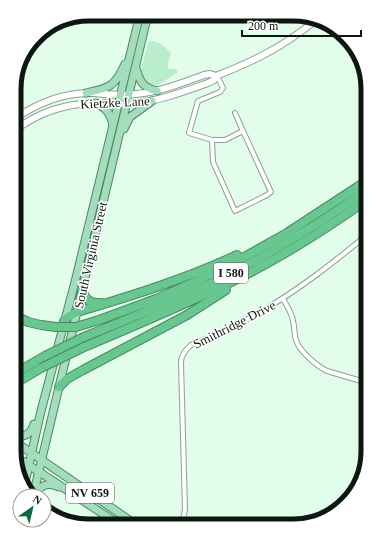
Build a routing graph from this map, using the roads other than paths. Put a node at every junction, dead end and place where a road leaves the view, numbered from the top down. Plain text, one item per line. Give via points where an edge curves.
1 (138, 21) edge
2 (146, 21) edge
3 (312, 23) edge
4 (132, 48) junction
5 (136, 66) junction
6 (216, 76) junction
7 (157, 91) junction
8 (86, 93) junction
9 (121, 95) junction
10 (129, 95) junction
11 (152, 101) junction
12 (96, 103) junction
13 (119, 104) junction
14 (126, 104) junction
15 (235, 113) dead end
16 (21, 114) edge
17 (21, 126) edge
18 (113, 126) junction
19 (243, 131) junction
20 (212, 140) junction
21 (116, 146) junction
22 (361, 185) edge
23 (361, 194) edge
24 (361, 204) edge
25 (316, 214) junction
26 (89, 225) junction
27 (97, 228) junction
28 (361, 240) edge
29 (254, 270) junction
30 (82, 290) junction
31 (283, 299) junction
32 (111, 301) junction
33 (77, 312) junction
34 (21, 318) edge
35 (64, 321) junction
36 (21, 370) edge
37 (21, 380) edge
38 (361, 381) edge
39 (59, 387) junction
40 (44, 398) junction
41 (21, 436) edge
42 (21, 446) edge
43 (31, 452) junction
44 (22, 460) edge
45 (42, 460) junction
46 (29, 464) junction
47 (39, 471) junction
48 (26, 476) edge
49 (35, 488) edge
50 (40, 488) edge
51 (69, 491) junction
52 (110, 519) edge
53 (128, 519) edge
54 (183, 519) edge

1 - 4 main road, South Virginia Street
2 - 5 main road, South Virginia Street
3 - 6 main road, Kietzke Lane via 273,50
4 - 8 main road via 112,85
4 - 9 main road, South Virginia Street
5 - 7 main road via 144,85
5 - 10 main road, South Virginia Street
6 - 7 main road, Kietzke Lane via 204,75
6 - 11 main road, Kietzke Lane via 208,83
6 - 20 street via 223,88 220,92 198,101 189,133
7 - 10 main road, Kietzke Lane
8 - 9 main road, Kietzke Lane
8 - 16 main road, Kietzke Lane via 47,101
9 - 10 main road, Kietzke Lane
9 - 13 main road, South Virginia Street
10 - 14 main road, South Virginia Street
11 - 14 main road, Kietzke Lane
11 - 21 main road via 130,117
12 - 13 main road, Kietzke Lane
12 - 17 main road, Kietzke Lane via 75,104 53,110
12 - 18 main road via 108,112
13 - 14 main road, Kietzke Lane
13 - 18 main road, South Virginia Street
14 - 21 main road, South Virginia Street
15 - 19 street
18 - 26 main road, South Virginia Street
19 - 20 street via 225,140
19 - 20 street via 271,192 235,211 213,162
21 - 27 main road, South Virginia Street
22 - 25 highway
23 - 36 highway, I 580, bridge via 298,236 243,267 45,356
24 - 29 highway, I 580
25 - 32 highway via 211,267
25 - 34 highway, bridge via 252,253 197,281 102,319 76,327 56,327
26 - 27 main road
26 - 35 main road, South Virginia Street
27 - 30 main road, South Virginia Street
28 - 31 street, Smithridge Drive
29 - 37 highway, I 580, bridge via 196,299 82,348
29 - 39 highway via 187,316 83,370
30 - 32 highway via 91,302
30 - 33 main road, South Virginia Street
31 - 38 street via 292,317 297,344 312,361 327,371
31 - 54 street, Smithridge Drive via 243,322 191,345 182,355 185,509
32 - 33 highway
33 - 35 highway
33 - 39 main road, South Virginia Street
35 - 40 main road, South Virginia Street
39 - 45 main road, South Virginia Street
40 - 41 main road via 31,431 26,436
40 - 43 main road, South Virginia Street
42 - 43 main road, NV 659
43 - 45 main road, NV 659
43 - 46 main road, South Virginia Street
44 - 46 main road, NV 659
45 - 47 main road, South Virginia Street
45 - 53 main road, NV 659
46 - 47 main road, NV 659
46 - 48 main road, South Virginia Street
47 - 49 main road, South Virginia Street
47 - 51 main road, NV 659
50 - 51 main road via 48,484
51 - 52 main road, NV 659

